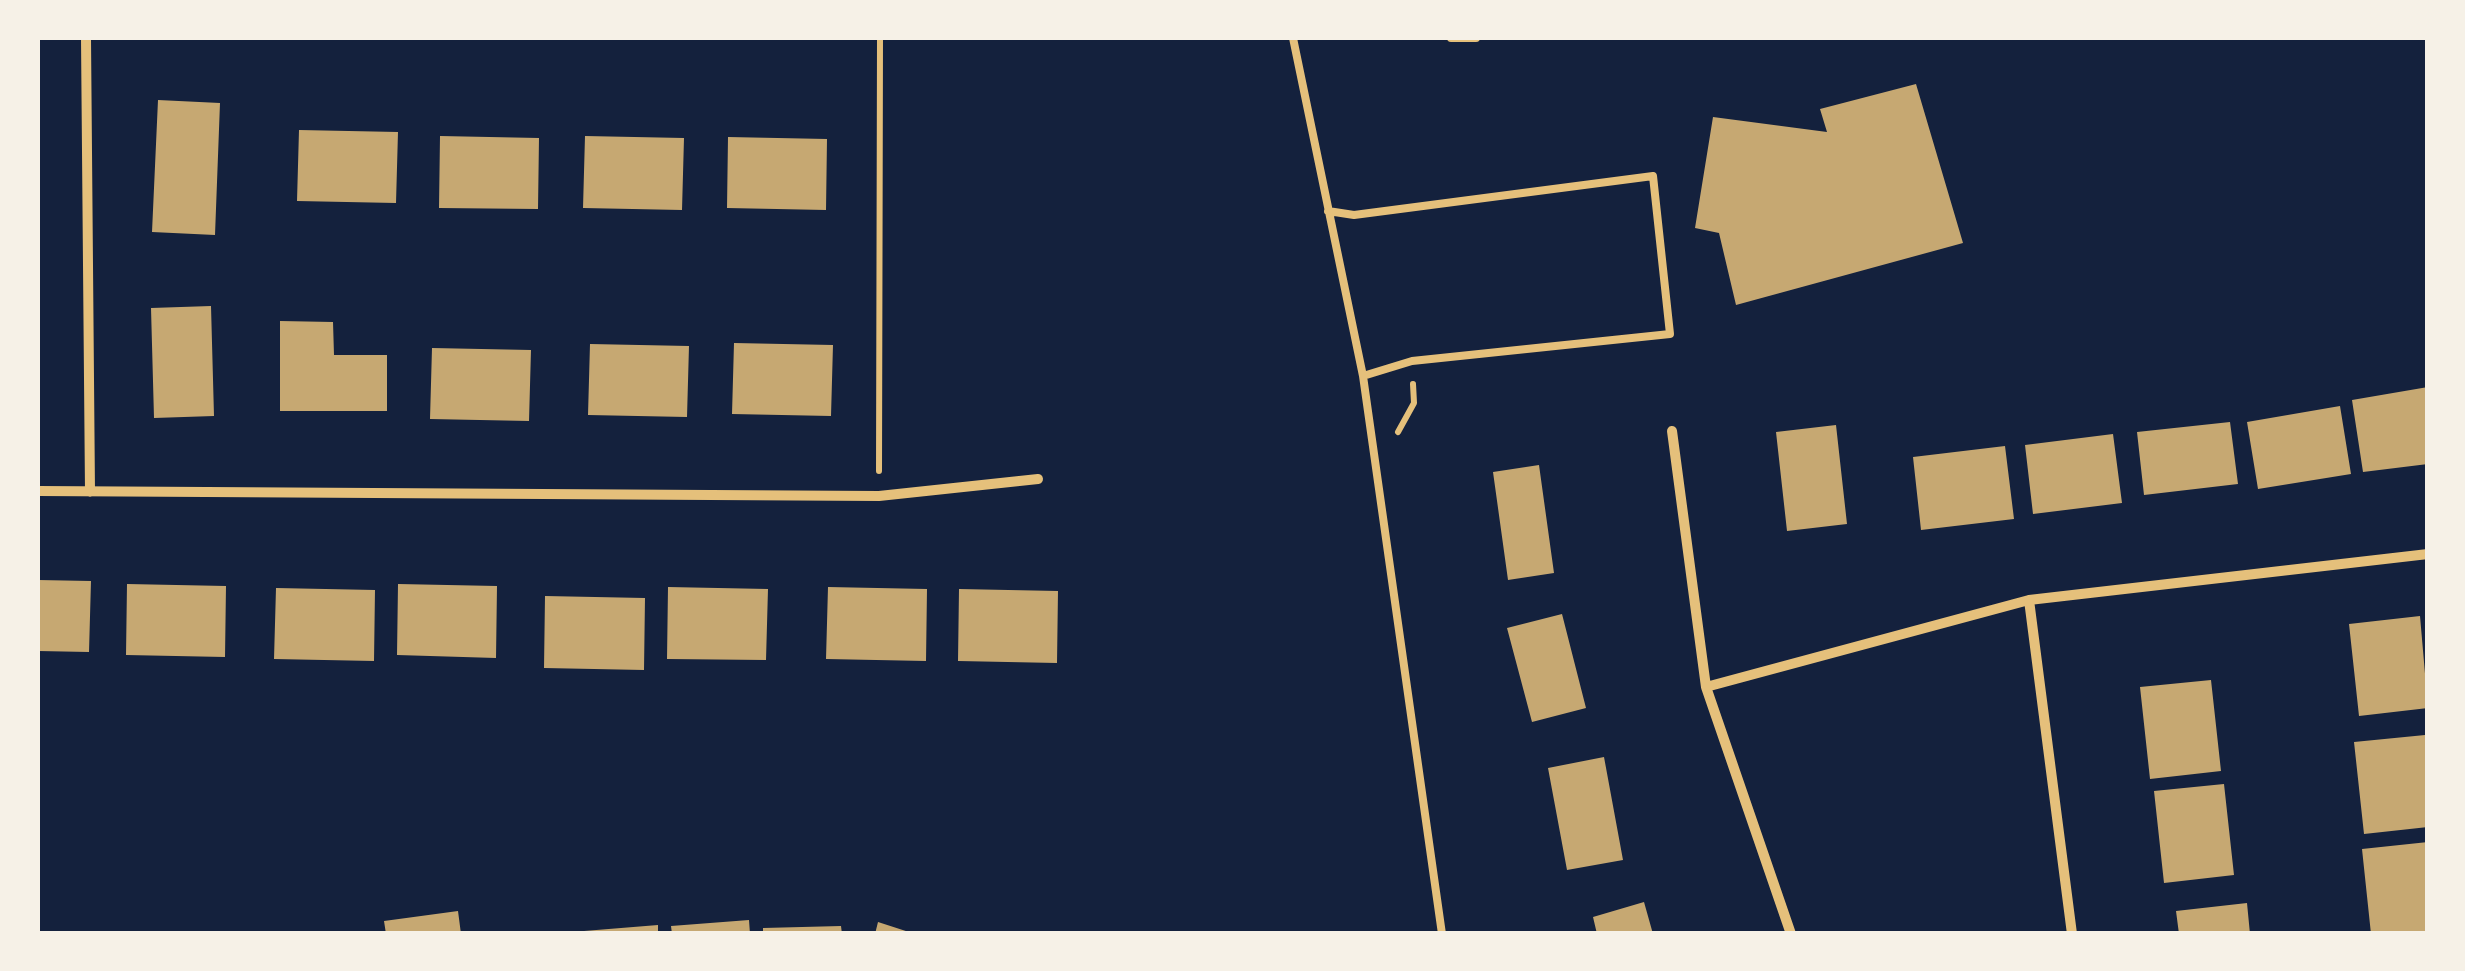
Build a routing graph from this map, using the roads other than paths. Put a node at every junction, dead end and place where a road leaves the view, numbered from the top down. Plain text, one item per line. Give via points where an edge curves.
1 (86, 38) edge
2 (1293, 38) edge
3 (1451, 38) edge
4 (1476, 38) edge
5 (1328, 212) junction
6 (1363, 376) junction
7 (1672, 431) dead end
8 (1038, 479) dead end
9 (38, 491) edge
10 (90, 492) junction
11 (2428, 554) edge
12 (2028, 600) junction
13 (1706, 688) junction
14 (1442, 934) edge
15 (1791, 934) edge
16 (2072, 934) edge

1 - 10 street
2 - 5 lane
3 - 4 lane
5 - 6 lane
5 - 6 lane via 1354,215 1654,176 1670,334 1412,362
6 - 14 lane
7 - 13 street
8 - 10 street via 879,496
9 - 10 street
11 - 12 street
12 - 13 street
12 - 16 street
13 - 15 street

